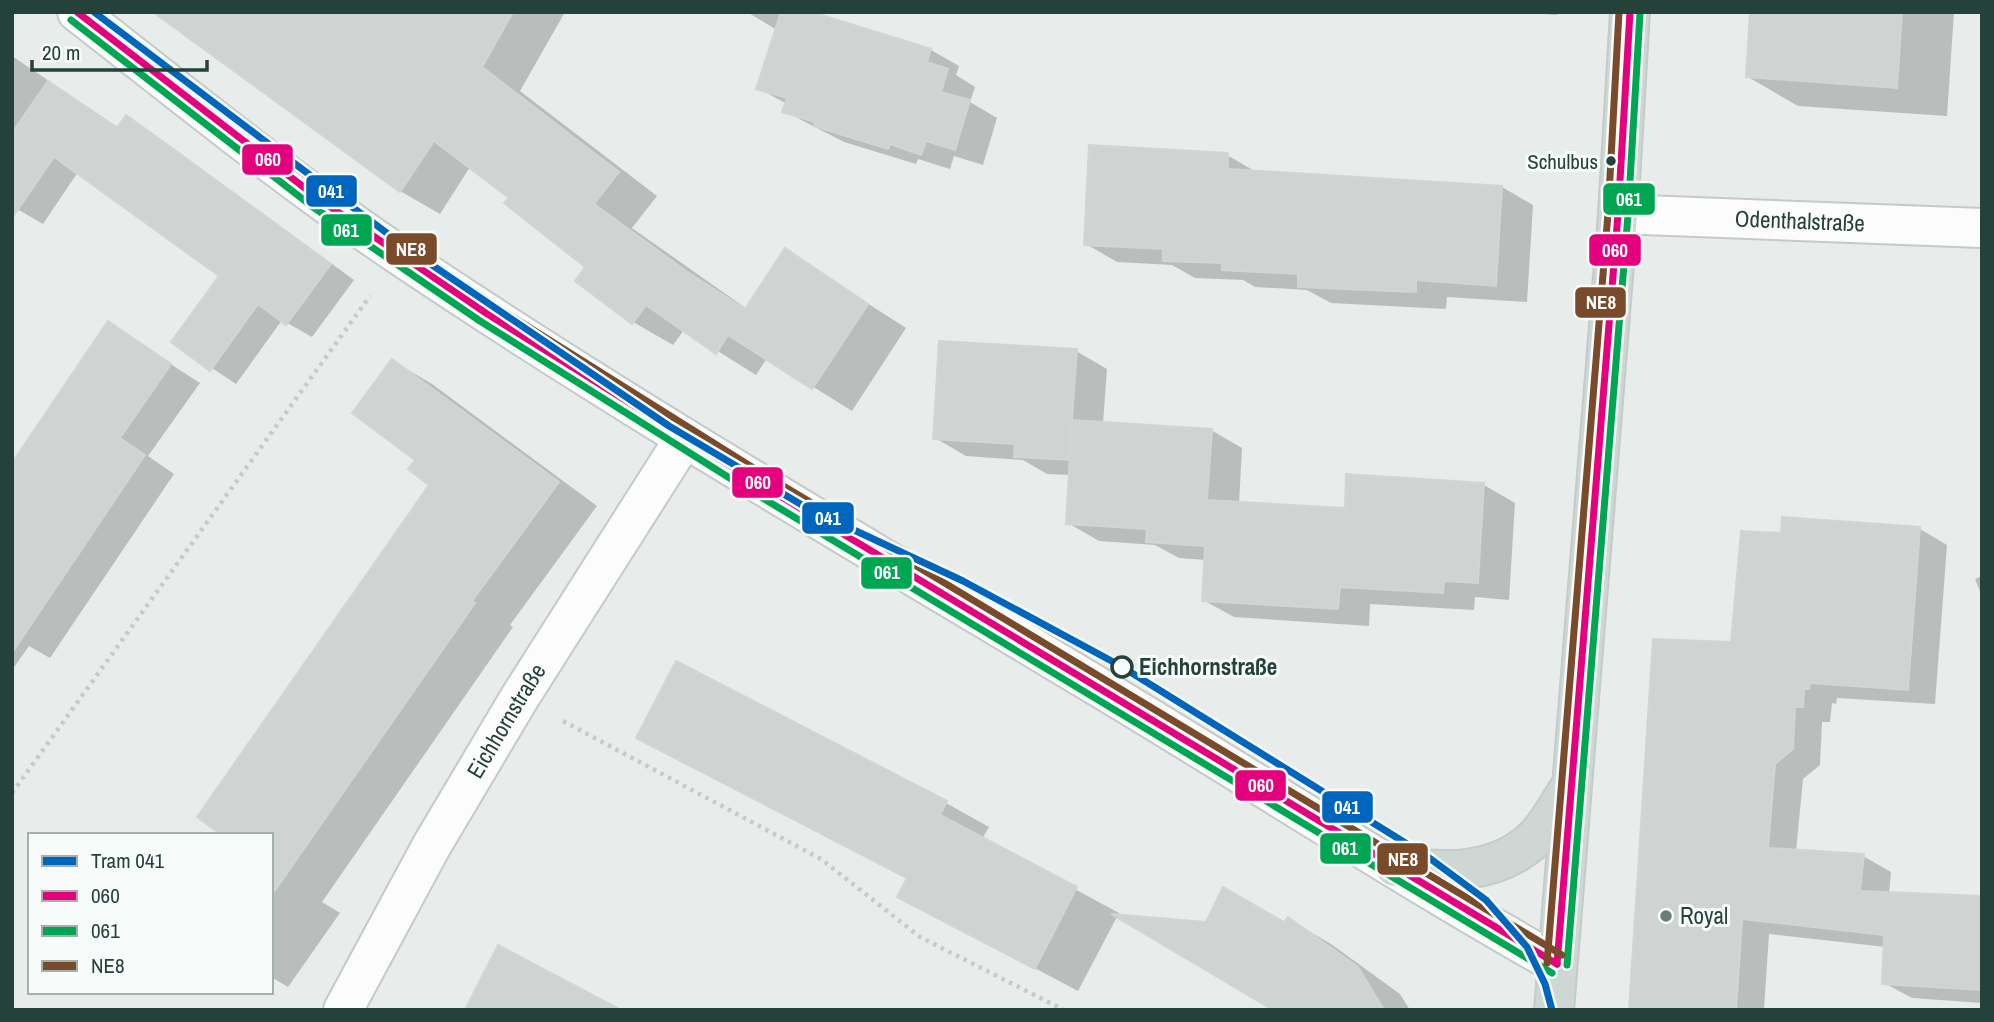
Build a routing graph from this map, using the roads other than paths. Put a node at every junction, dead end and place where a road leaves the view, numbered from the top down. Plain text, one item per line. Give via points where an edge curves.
1 (77, 12) edge
2 (1630, 12) edge
3 (1618, 214) junction
4 (1982, 228) edge
5 (684, 439) junction
6 (1571, 787) junction
7 (1395, 867) junction
8 (1556, 964) junction
9 (343, 1010) edge
10 (1555, 1010) edge

1 - 5 street via 399,256
2 - 3 main road
3 - 4 street, Odenthalstraße
3 - 6 main road
5 - 7 street
5 - 9 street, Eichhornstraße via 520,697 432,845
6 - 7 main road via 1534,841 1504,861 1450,873
6 - 8 main road
7 - 8 street
8 - 10 main road

